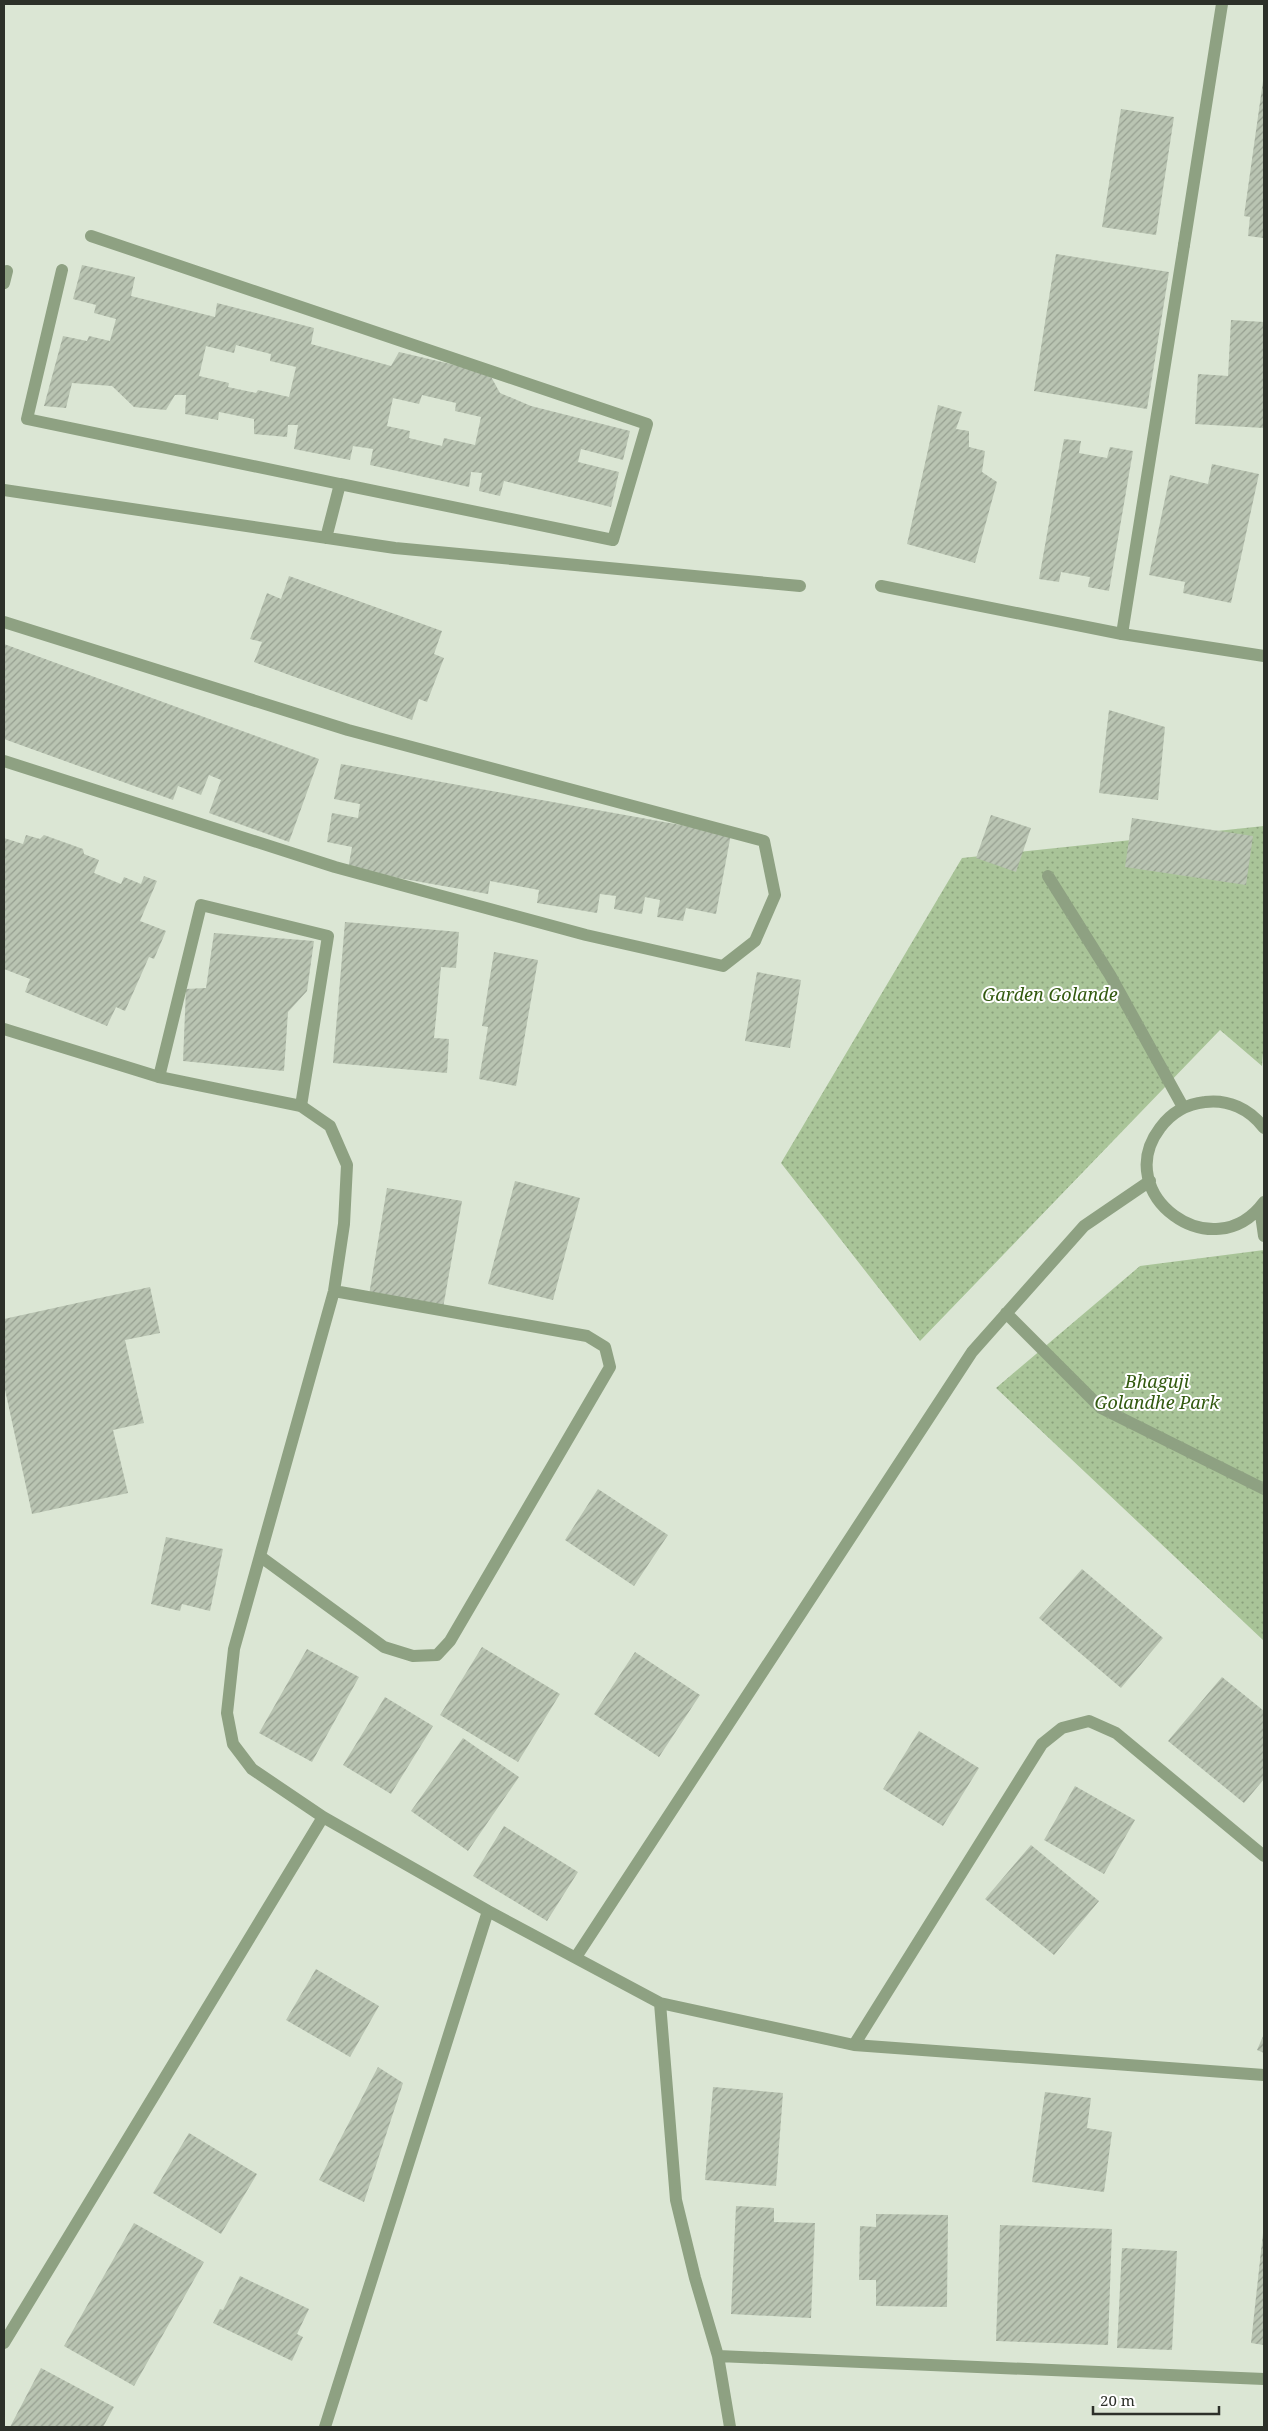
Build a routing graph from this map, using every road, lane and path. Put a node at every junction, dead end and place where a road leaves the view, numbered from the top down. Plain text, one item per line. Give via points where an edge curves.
1 (1222, 4) edge
2 (91, 236) dead end
3 (62, 270) dead end
4 (340, 484) junction
5 (4, 490) edge
6 (326, 538) junction
7 (800, 586) dead end
8 (881, 586) dead end
9 (4, 622) edge
10 (1122, 634) junction
11 (1264, 656) edge
12 (4, 760) edge
13 (1048, 876) dead end
14 (4, 1029) edge
15 (159, 1076) junction
16 (301, 1106) junction
17 (1183, 1108) junction
18 (1264, 1128) edge
19 (1150, 1181) junction
20 (1262, 1205) edge
21 (1264, 1236) edge
22 (334, 1291) junction
23 (1006, 1313) junction
24 (1264, 1489) edge
25 (261, 1557) junction
26 (324, 1817) junction
27 (1264, 1856) edge
28 (488, 1911) junction
29 (576, 1957) junction
30 (660, 2003) junction
31 (854, 2045) junction
32 (1264, 2075) edge
33 (4, 2343) edge
34 (718, 2356) junction
35 (1264, 2379) edge
36 (325, 2427) edge
37 (730, 2427) edge

1 - 10 street
2 - 4 street via 647,424 613,540
3 - 4 street via 27,419
4 - 6 street
5 - 6 street
6 - 7 street via 395,548
8 - 10 street
9 - 12 street via 348,730 764,841 775,895 755,942 723,966 586,935 335,867
10 - 11 street
13 - 17 street via 1110,975
14 - 15 street
15 - 16 street
15 - 16 street via 201,906 328,936
16 - 22 street via 330,1126 347,1165 344,1224
17 - 18 street via 1208,1101 1232,1104 1255,1117
17 - 19 street via 1172,1114 1156,1133 1148,1156
19 - 20 street via 1161,1204 1179,1221 1191,1226 1228,1227 1251,1216
19 - 23 street via 1084,1226
20 - 21 street
22 - 25 street
22 - 25 street via 587,1336 605,1348 610,1367 450,1641 437,1655 413,1656 384,1647
23 - 24 street via 1101,1408
23 - 29 street via 972,1352
25 - 26 street via 234,1649 227,1714 233,1744 252,1769
26 - 28 street
26 - 33 street
27 - 31 street via 1116,1733 1089,1721 1062,1728 1042,1744
28 - 29 street
28 - 36 street
29 - 30 street
30 - 31 street
30 - 34 street via 676,2200
31 - 32 street
34 - 35 street
34 - 37 street

